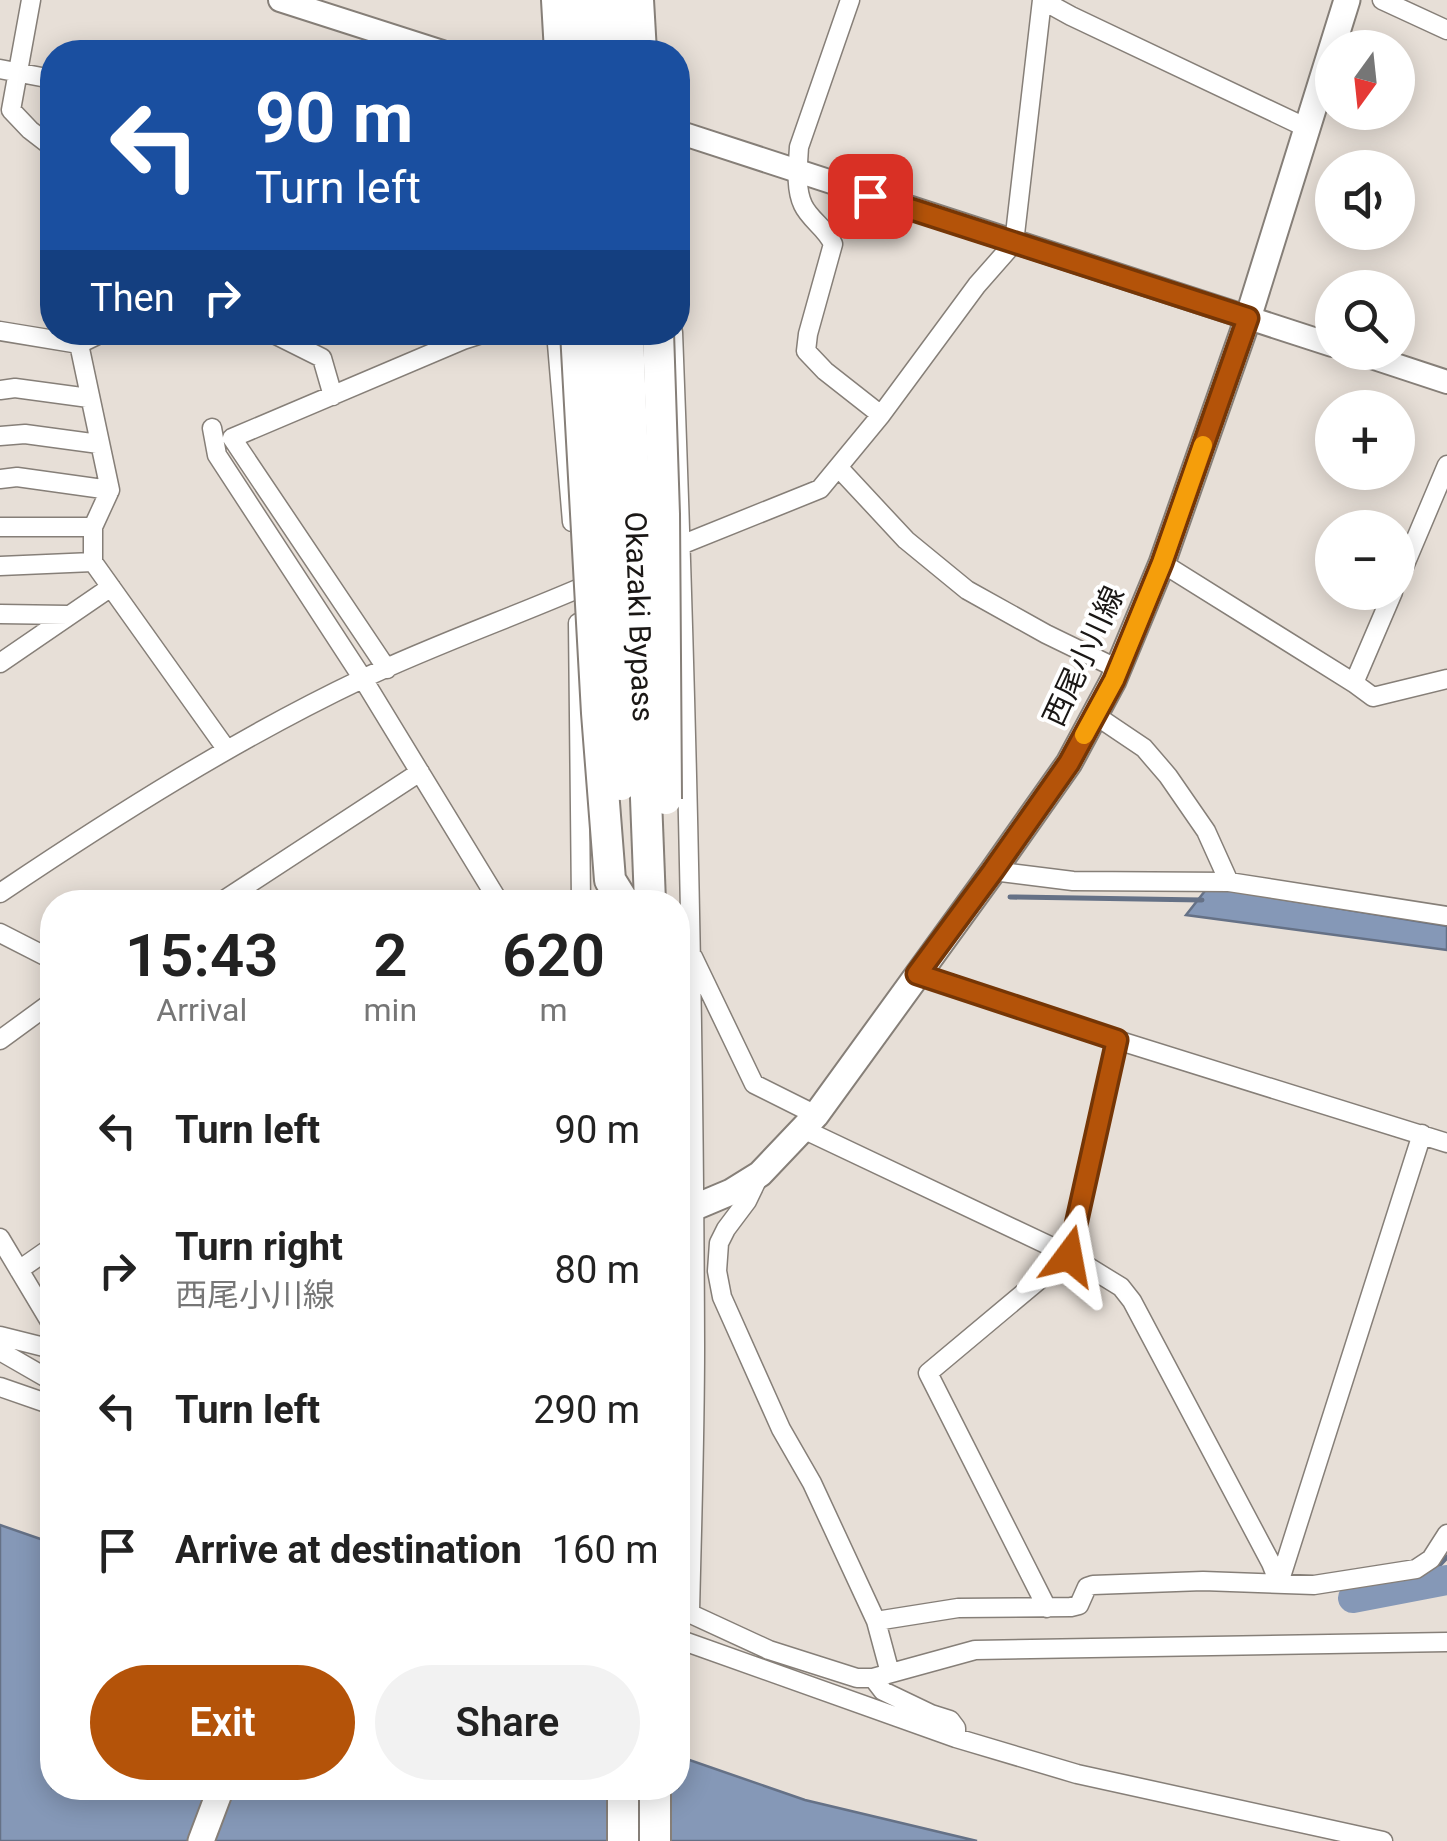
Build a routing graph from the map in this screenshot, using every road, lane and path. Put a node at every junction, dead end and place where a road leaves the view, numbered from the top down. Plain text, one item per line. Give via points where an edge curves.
1 (31, 0) edge
2 (280, 0) edge
3 (546, 0) edge
4 (584, 0) edge
5 (608, 0) edge
6 (638, 0) edge
7 (850, 0) edge
8 (1042, 0) edge
9 (1346, 0) edge
10 (1382, 0) edge
11 (1076, 8) edge
12 (559, 27) edge
13 (1447, 30) edge
14 (405, 40) edge
15 (586, 40) edge
16 (610, 40) edge
17 (641, 40) edge
18 (9, 71) edge
19 (40, 77) edge
20 (1307, 128) junction
21 (690, 136) edge
22 (40, 138) edge
23 (797, 172) junction
24 (1014, 243) junction
25 (1248, 318) junction
26 (0, 330) edge
27 (40, 337) edge
28 (1315, 340) edge
29 (79, 345) edge
30 (296, 345) edge
31 (441, 345) edge
32 (557, 345) edge
33 (577, 345) edge
34 (605, 345) edge
35 (628, 345) edge
36 (658, 345) edge
37 (673, 345) edge
38 (1411, 370) edge
39 (1447, 382) edge
40 (0, 390) edge
41 (333, 396) junction
42 (90, 398) junction
43 (881, 414) junction
44 (212, 428) dead end
45 (0, 436) edge
46 (99, 444) junction
47 (1447, 465) edge
48 (838, 467) junction
49 (0, 480) edge
50 (110, 490) junction
51 (0, 527) edge
52 (94, 527) junction
53 (1415, 541) edge
54 (681, 544) junction
55 (93, 562) junction
56 (1162, 563) junction
57 (0, 566) edge
58 (111, 587) junction
59 (578, 590) junction
60 (1385, 610) edge
61 (0, 614) edge
62 (69, 616) junction
63 (0, 663) edge
64 (387, 669) junction
65 (1118, 669) junction
66 (363, 679) junction
67 (1447, 679) edge
68 (1354, 683) junction
69 (1095, 714) junction
70 (227, 750) junction
71 (420, 772) junction
72 (993, 871) junction
73 (1229, 882) junction
74 (239, 890) edge
75 (492, 890) edge
76 (581, 890) edge
77 (620, 890) edge
78 (631, 890) edge
79 (632, 890) edge
80 (665, 890) edge
81 (689, 890) edge
82 (0, 893) edge
83 (1447, 916) edge
84 (0, 934) edge
85 (690, 952) edge
86 (40, 953) edge
87 (917, 974) junction
88 (40, 1011) edge
89 (0, 1040) edge
90 (1117, 1040) junction
91 (810, 1122) junction
92 (1422, 1134) junction
93 (1447, 1143) edge
94 (760, 1174) junction
95 (690, 1207) edge
96 (0, 1238) edge
97 (40, 1255) edge
98 (1069, 1256) junction
99 (19, 1270) junction
100 (690, 1279) edge
101 (40, 1305) edge
102 (0, 1336) edge
103 (40, 1346) edge
104 (0, 1351) edge
105 (40, 1374) edge
106 (0, 1386) edge
107 (40, 1400) edge
108 (690, 1468) edge
109 (1447, 1534) edge
110 (1278, 1583) junction
111 (1047, 1608) junction
112 (690, 1613) edge
113 (876, 1621) junction
114 (1447, 1642) edge
115 (690, 1643) edge
116 (881, 1675) junction
117 (956, 1738) junction
118 (216, 1800) edge
119 (623, 1800) edge
120 (655, 1800) edge
121 (200, 1841) edge
122 (623, 1841) edge
123 (655, 1841) edge
124 (1384, 1841) edge

1 - 18 street
2 - 14 street
3 - 12 street
4 - 15 highway
5 - 16 highway
6 - 17 highway
7 - 23 street via 799,148
8 - 11 street
8 - 24 street
9 - 20 main road, 西尾小川線
10 - 13 street
11 - 20 street
18 - 19 street
18 - 22 street via 11,110
20 - 25 main road, 西尾小川線
21 - 23 street
23 - 24 street
23 - 43 street via 804,206 833,244 806,351
24 - 25 street
24 - 43 street
25 - 28 street
25 - 56 main road, 西尾小川線
26 - 27 street
29 - 42 street
30 - 41 street via 322,358
31 - 41 street
32 - 59 street
33 - 77 highway, bridge via 610,880
34 - 78 highway, Okazaki Bypass, bridge
35 - 79 highway, Okazaki Bypass, bridge
36 - 80 highway, bridge
37 - 54 street
38 - 39 street
40 - 42 street
41 - 64 street via 232,438
42 - 46 street
43 - 48 street
44 - 66 street via 218,456
45 - 46 street
46 - 50 street
47 - 53 street
48 - 54 street via 820,489
48 - 65 street via 906,540 967,590
49 - 50 street
50 - 52 street
51 - 52 street
52 - 55 street
54 - 59 street
54 - 81 street
55 - 57 street
55 - 58 street
56 - 65 main road, 西尾小川線
56 - 68 street
58 - 62 street
58 - 70 street
59 - 64 street
59 - 76 street
60 - 68 street
61 - 62 street
62 - 63 street
64 - 66 street
65 - 69 main road, 西尾小川線
66 - 70 street
66 - 71 street
67 - 68 street via 1373,698
69 - 72 main road, 西尾小川線
69 - 73 street via 1144,748 1168,776 1206,832
70 - 82 street
71 - 74 street
71 - 75 street
72 - 73 street via 1073,881
72 - 87 main road, 西尾小川線
73 - 83 street
84 - 86 street
85 - 91 street via 754,1084
87 - 90 street
87 - 91 main road, 西尾小川線
88 - 89 street
90 - 92 street
90 - 98 street
91 - 94 main road, 西尾小川線
91 - 98 street
92 - 93 street
92 - 110 street
94 - 95 main road, 西尾小川線
94 - 113 street via 720,1243 722,1297
96 - 99 street
97 - 99 street
98 - 110 street via 1132,1301
98 - 111 street via 928,1373
99 - 101 street
100 - 108 street
102 - 103 street
104 - 105 street
106 - 107 street
109 - 110 street via 1431,1560 1416,1568 1314,1585
110 - 111 street via 1093,1585 1079,1605
111 - 113 street via 958,1608
112 - 116 street via 769,1650 857,1678
113 - 116 street
114 - 116 street via 975,1650
115 - 117 street
116 - 117 street via 884,1691 950,1720
117 - 124 street via 1076,1774
118 - 121 main road
119 - 122 highway
120 - 123 highway

